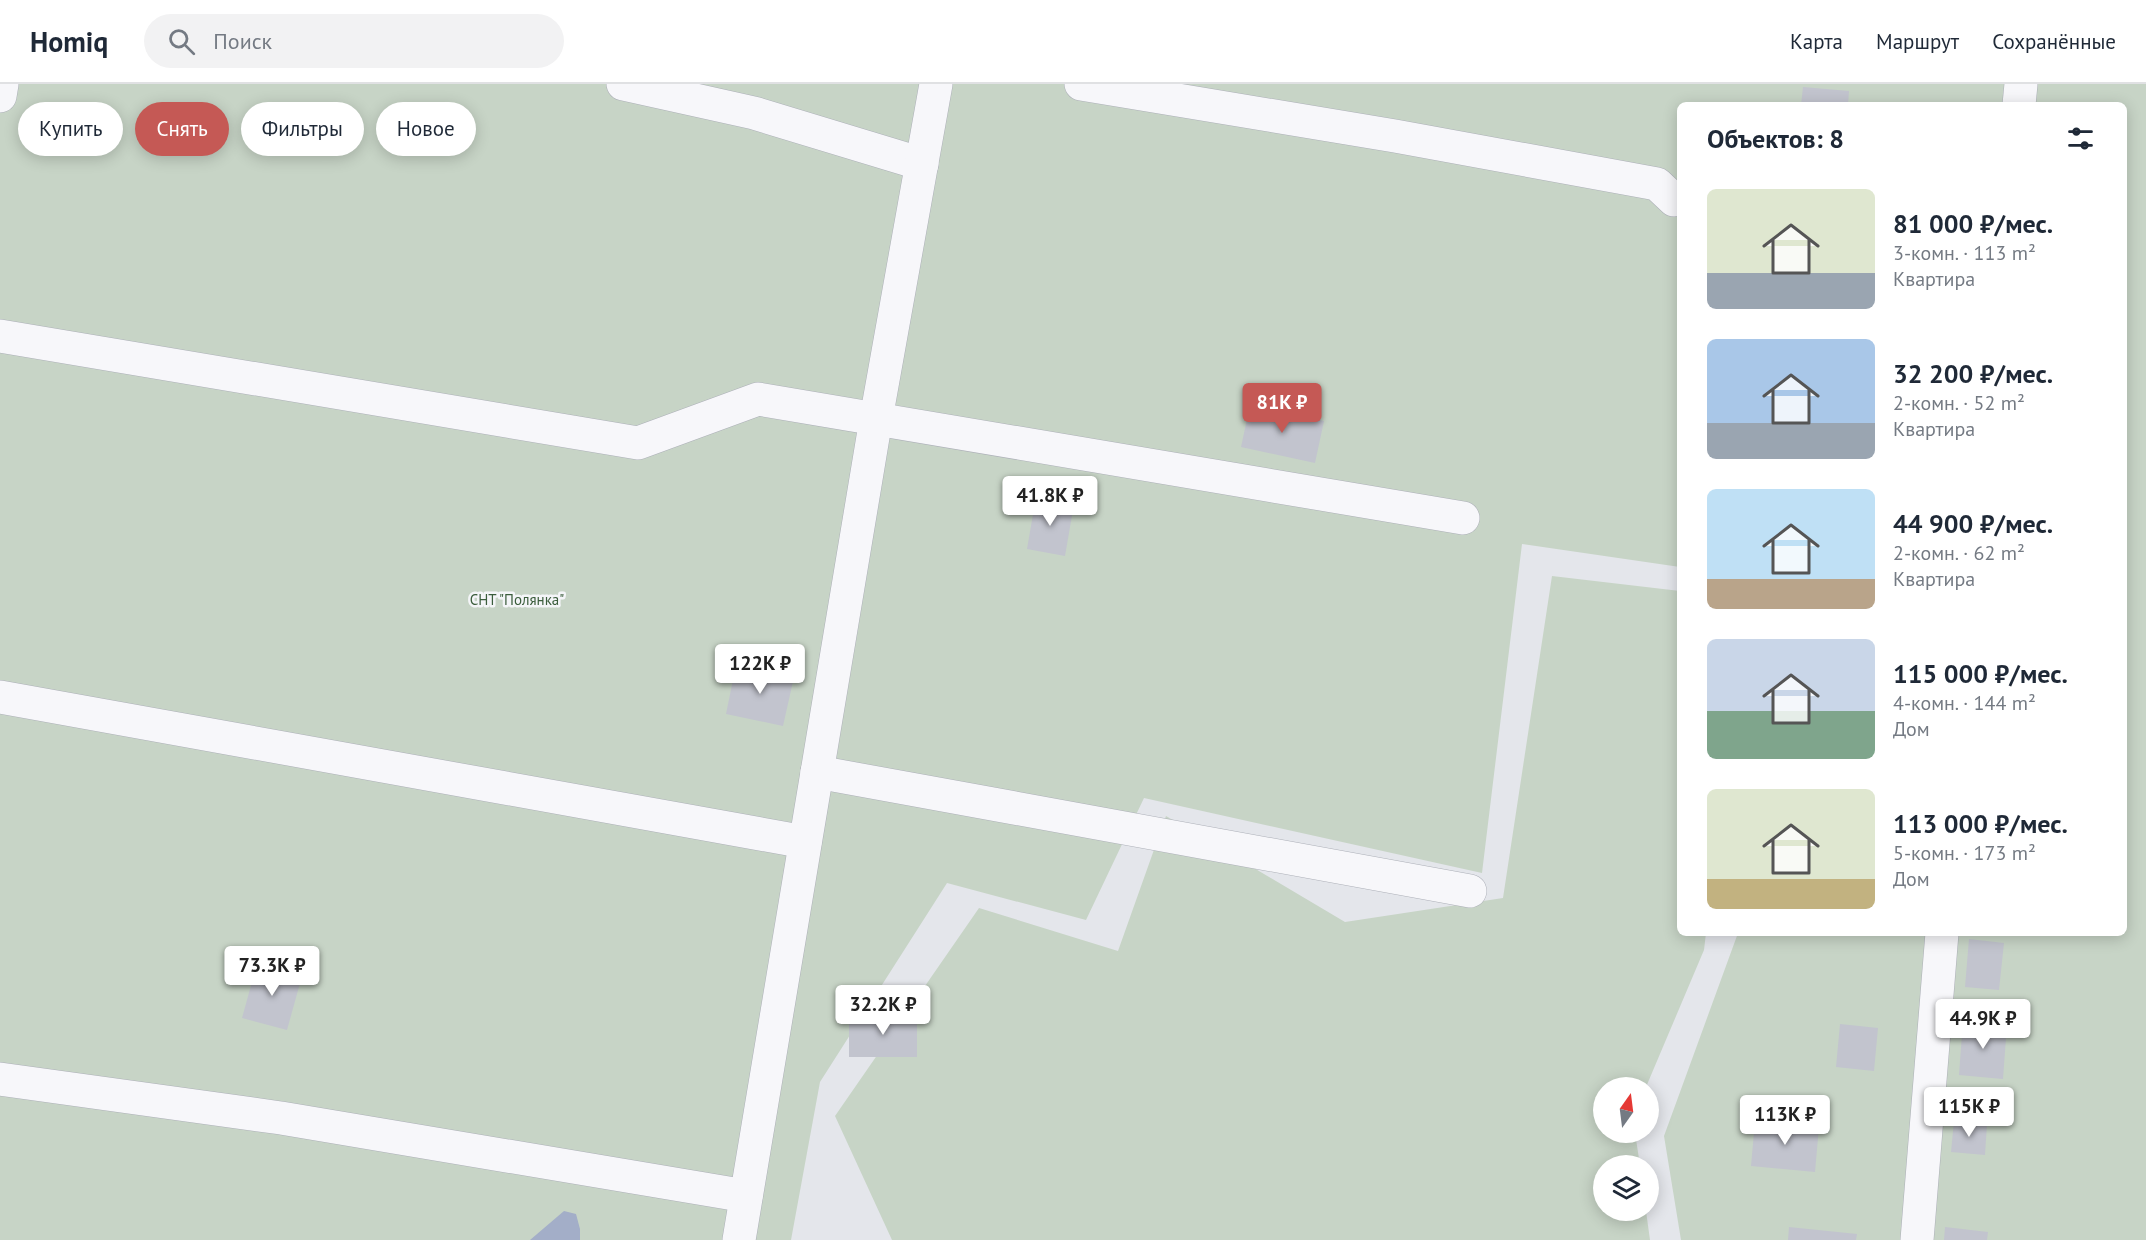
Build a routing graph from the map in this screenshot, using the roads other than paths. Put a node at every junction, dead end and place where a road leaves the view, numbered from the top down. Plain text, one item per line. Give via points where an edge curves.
1 (2, 84) edge
2 (623, 84) edge
3 (936, 84) edge
4 (1081, 84) edge
5 (2021, 84) edge
6 (0, 96) edge
7 (2019, 102) edge
8 (922, 164) junction
9 (1674, 200) dead end
10 (0, 336) edge
11 (876, 419) junction
12 (1463, 518) dead end
13 (0, 697) edge
14 (817, 772) junction
15 (805, 842) junction
16 (1470, 891) dead end
17 (1942, 936) edge
18 (0, 1079) edge
19 (746, 1196) junction
20 (739, 1240) edge
21 (1917, 1240) edge

1 - 6 lane
2 - 8 lane via 754,113
3 - 8 lane
4 - 9 lane via 1395,135 1657,184
5 - 7 lane
8 - 11 lane
10 - 11 lane via 638,443 758,399
11 - 12 lane
11 - 14 lane
13 - 15 lane
14 - 15 lane
14 - 16 lane
15 - 19 lane
17 - 21 lane
18 - 19 lane via 282,1118
19 - 20 lane

